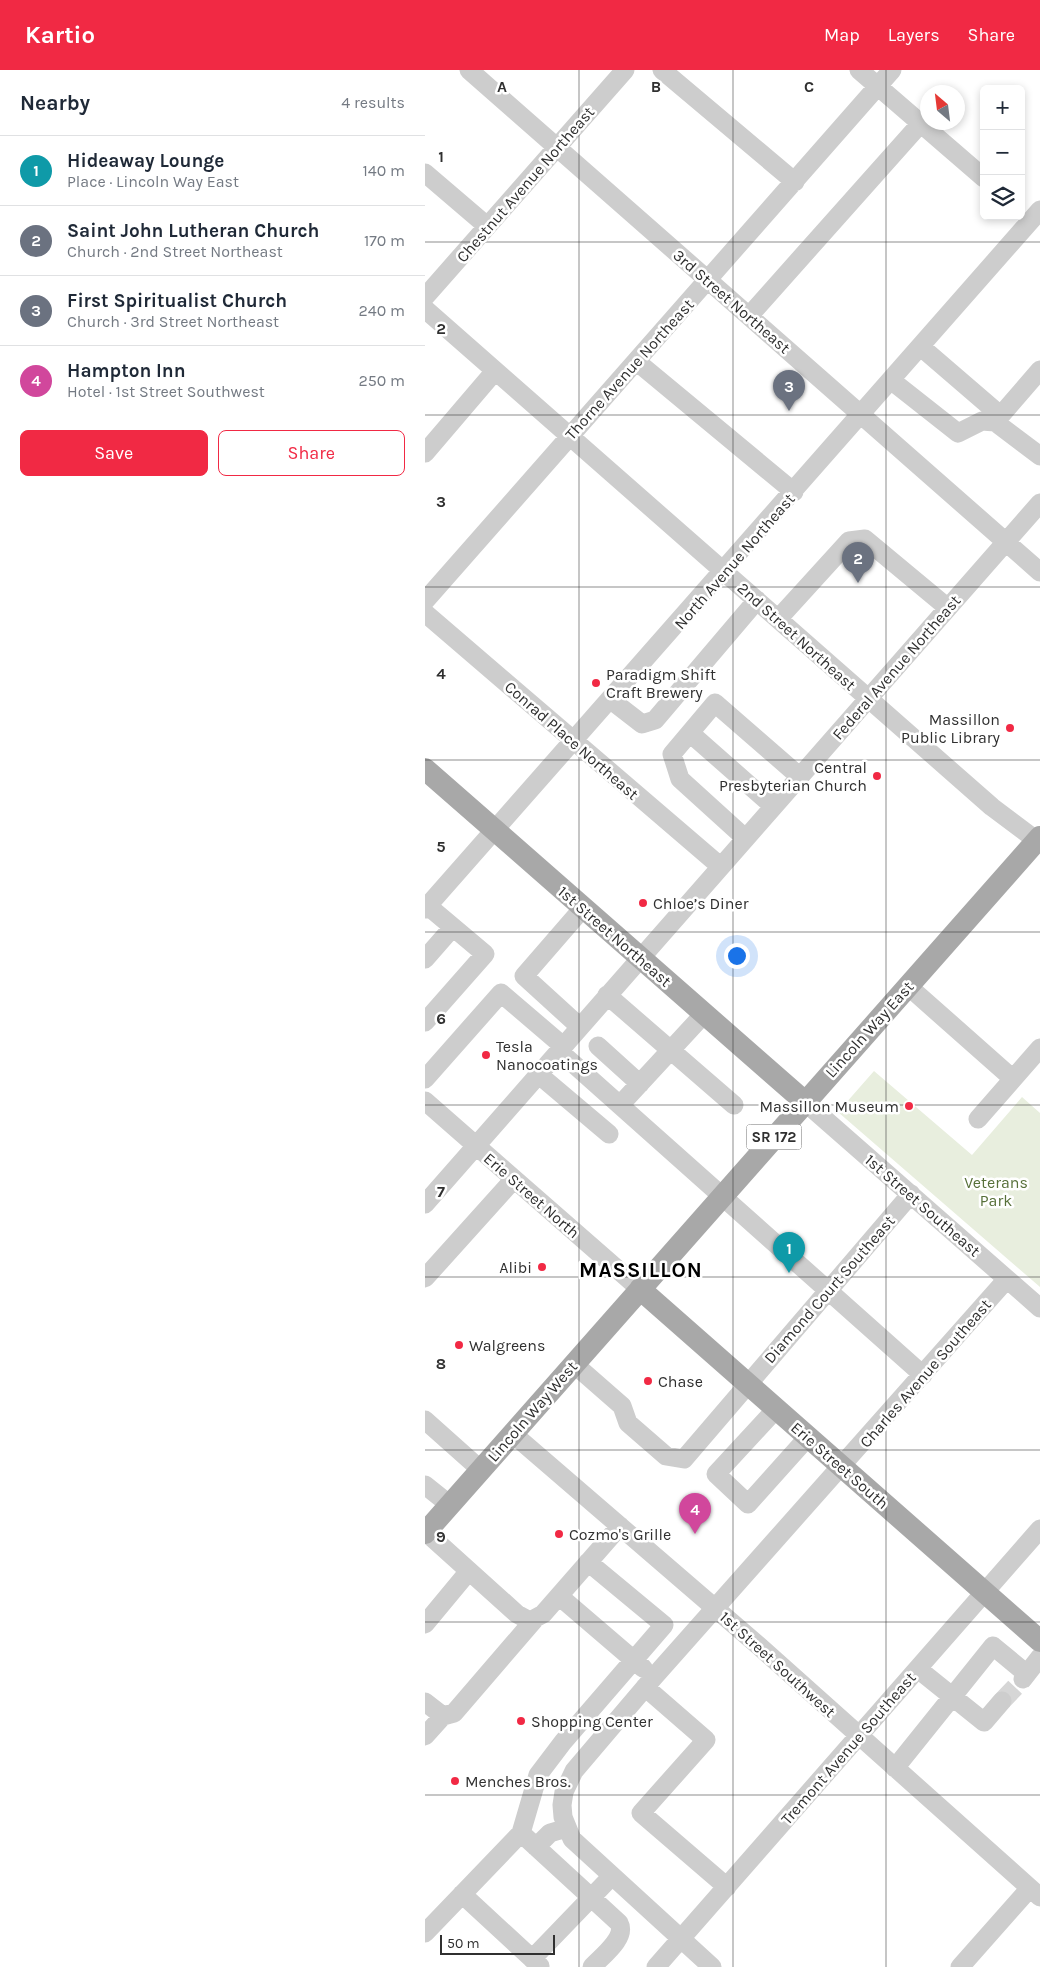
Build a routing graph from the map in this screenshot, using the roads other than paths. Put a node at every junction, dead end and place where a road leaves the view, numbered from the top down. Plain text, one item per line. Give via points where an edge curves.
1 (469, 70) edge
2 (625, 70) edge
3 (662, 70) edge
4 (859, 70) edge
5 (892, 70) edge
6 (878, 86) junction
7 (920, 122) edge
8 (920, 124) edge
9 (929, 130) edge
10 (557, 148) junction
11 (425, 173) edge
12 (981, 175) edge
13 (795, 182) junction
14 (1033, 216) edge
15 (487, 226) junction
16 (709, 280) junction
17 (425, 297) edge
18 (425, 309) edge
19 (749, 316) junction
20 (921, 347) junction
21 (636, 361) junction
22 (1040, 370) edge
23 (495, 371) junction
24 (892, 381) junction
25 (862, 415) junction
26 (997, 418) junction
27 (569, 436) junction
28 (425, 453) edge
29 (1040, 456) edge
30 (794, 492) junction
31 (1040, 504) edge
32 (1006, 542) junction
33 (725, 571) junction
34 (1040, 572) edge
35 (757, 600) junction
36 (425, 601) edge
37 (948, 608) junction
38 (425, 613) edge
39 (778, 619) junction
40 (868, 699) junction
41 (611, 700) junction
42 (690, 733) junction
43 (575, 741) junction
44 (425, 769) edge
45 (799, 776) junction
46 (773, 806) junction
47 (495, 831) junction
48 (745, 838) junction
49 (1039, 840) edge
50 (720, 866) junction
51 (427, 908) edge
52 (583, 908) junction
53 (453, 927) junction
54 (640, 958) junction
55 (425, 959) edge
56 (907, 986) junction
57 (607, 996) junction
58 (704, 1014) junction
59 (425, 1022) edge
60 (580, 1026) junction
61 (598, 1046) dead end
62 (561, 1048) junction
63 (1040, 1048) edge
64 (671, 1050) junction
65 (539, 1074) junction
66 (425, 1079) edge
67 (1013, 1079) junction
68 (640, 1084) junction
69 (425, 1101) edge
70 (805, 1102) junction
71 (620, 1105) junction
72 (734, 1105) dead end
73 (978, 1119) dead end
74 (609, 1134) dead end
75 (475, 1146) junction
76 (514, 1179) junction
77 (911, 1194) junction
78 (722, 1196) junction
79 (425, 1204) edge
80 (427, 1272) edge
81 (1007, 1279) junction
82 (640, 1289) junction
83 (829, 1289) junction
84 (1040, 1308) edge
85 (574, 1364) junction
86 (923, 1375) junction
87 (747, 1383) junction
88 (776, 1409) junction
89 (425, 1420) edge
90 (513, 1434) junction
91 (808, 1437) junction
92 (843, 1467) junction
93 (481, 1470) junction
94 (425, 1485) edge
95 (450, 1505) junction
96 (620, 1526) junction
97 (1040, 1529) edge
98 (425, 1533) edge
99 (588, 1562) junction
100 (469, 1571) junction
101 (985, 1592) junction
102 (559, 1596) junction
103 (716, 1609) junction
104 (534, 1620) junction
105 (425, 1624) edge
106 (664, 1625) junction
107 (1039, 1643) edge
108 (685, 1644) junction
109 (634, 1660) junction
110 (918, 1669) junction
111 (649, 1682) junction
112 (952, 1697) junction
113 (1002, 1701) tunnel mouth
114 (425, 1702) edge
115 (443, 1716) junction
116 (425, 1736) edge
117 (860, 1736) junction
118 (895, 1768) junction
119 (567, 1828) junction
120 (521, 1833) junction
121 (536, 1847) junction
122 (611, 1877) junction
123 (727, 1887) junction
124 (1035, 1893) edge
125 (462, 1894) junction
126 (591, 1898) junction
127 (425, 1933) edge
128 (681, 1939) junction
129 (536, 1963) edge
130 (592, 1967) edge
131 (656, 1967) edge
132 (713, 1967) edge
133 (960, 1967) edge

1 - 10 street, 3rd Street Northeast
2 - 10 street, Chestnut Avenue Northeast
3 - 13 street
4 - 6 street
5 - 6 street, Thorne Avenue Northeast
6 - 7 street
6 - 13 street, Thorne Avenue Northeast
8 - 19 street
9 - 12 street
10 - 15 street, Chestnut Avenue Northeast
10 - 16 street, 3rd Street Northeast
11 - 15 street
13 - 16 street, Thorne Avenue Northeast
14 - 20 street, North Avenue Northeast
15 - 17 street, Chestnut Avenue Northeast
16 - 19 street, 3rd Street Northeast
16 - 21 street, Thorne Avenue Northeast
18 - 23 street, 2nd Street Northeast
19 - 25 street, 3rd Street Northeast
20 - 24 street, North Avenue Northeast
20 - 26 street
21 - 27 street, Thorne Avenue Northeast
21 - 30 street
22 - 26 street
23 - 27 street, 2nd Street Northeast
23 - 28 street
24 - 25 street, North Avenue Northeast
24 - 26 street via 958,433 982,420
25 - 30 street, North Avenue Northeast
25 - 32 street, 3rd Street Northeast
26 - 29 street
27 - 33 street, 2nd Street Northeast
27 - 36 street, Thorne Avenue Northeast
30 - 33 street, North Avenue Northeast
31 - 32 street, Federal Avenue Northeast
32 - 34 street, 3rd Street Northeast
32 - 37 street, Federal Avenue Northeast
33 - 35 street, 2nd Street Northeast
33 - 41 street, North Avenue Northeast
35 - 39 street, 2nd Street Northeast
35 - 41 street via 655,720 642,724
37 - 39 street via 865,539 854,539
37 - 40 street, Federal Avenue Northeast
38 - 43 street, Conrad Place Northeast
39 - 40 street, 2nd Street Northeast
40 - 45 street, Federal Avenue Northeast
40 - 49 street, 2nd Street Northeast via 992,807
41 - 43 street, North Avenue Northeast
42 - 45 street via 715,703
42 - 46 street
42 - 48 street via 672,754 680,778
43 - 47 street, North Avenue Northeast
43 - 50 street, Conrad Place Northeast
44 - 47 main road, 1st Street Northeast
45 - 46 street, Federal Avenue Northeast
46 - 48 street, Federal Avenue Northeast
47 - 51 street, North Avenue Northeast
47 - 52 main road, 1st Street Northeast
48 - 50 street, Federal Avenue Northeast
49 - 56 main road, Lincoln Way East / SR 172
50 - 54 street, Federal Avenue Northeast
51 - 53 street
52 - 54 main road, 1st Street Northeast
52 - 60 street via 524,976
53 - 55 street
53 - 59 street via 485,954
54 - 57 street, Federal Avenue Northeast
54 - 58 main road, 1st Street Northeast
56 - 67 street
56 - 70 main road, Lincoln Way East / SR 172
57 - 60 street, Federal Avenue Northeast
57 - 64 street
58 - 64 street
58 - 70 main road, 1st Street Northeast
60 - 62 street, Federal Avenue Northeast
61 - 68 street
62 - 65 street, Federal Avenue Northeast
62 - 66 street via 501,992
62 - 71 street
63 - 67 street
64 - 68 street
64 - 72 street
65 - 74 street
65 - 75 street, Federal Avenue Northeast
67 - 73 street
68 - 71 street
69 - 75 street, Erie Street North
70 - 77 street, 1st Street Southeast
70 - 78 main road, Lincoln Way East / SR 172
71 - 78 street
75 - 76 street, Erie Street North
75 - 79 street, Federal Avenue Northeast
76 - 80 street
76 - 82 street, Erie Street North
77 - 81 street, 1st Street Southeast
77 - 83 street, Diamond Court Southeast
78 - 82 main road, Lincoln Way East / SR 172
78 - 83 street
81 - 84 street, 1st Street Southeast
81 - 86 street, Charles Avenue Southeast
82 - 85 main road, Lincoln Way West / SR 172
82 - 87 main road, Erie Street South
83 - 86 street
83 - 87 street, Diamond Court Southeast
85 - 87 street, Diamond Court Southeast via 623,1406 628,1423 666,1456 684,1459
85 - 90 main road, Lincoln Way West / SR 172
86 - 92 street, Charles Avenue Southeast
87 - 88 main road, Erie Street South
88 - 91 main road, Erie Street South
88 - 91 street via 717,1474 748,1504
89 - 93 street
90 - 93 main road, Lincoln Way West / SR 172
90 - 96 street, 1st Street Southwest
91 - 92 main road, Erie Street South
92 - 101 main road, Erie Street South
92 - 103 street, Charles Avenue Southeast
93 - 95 main road, Lincoln Way West / SR 172
94 - 95 street
95 - 98 main road, Lincoln Way West / SR 172
96 - 99 street
96 - 103 street, 1st Street Southwest
97 - 101 street, Tremont Avenue Southeast
98 - 100 street
99 - 102 street
99 - 106 street
100 - 104 street via 517,1614
100 - 105 street
101 - 107 main road, Erie Street South
101 - 110 street, Tremont Avenue Southeast
102 - 104 street
102 - 109 street
103 - 108 street, Charles Avenue Southeast
103 - 117 street, 1st Street Southwest
104 - 115 street via 454,1712
106 - 108 street
106 - 109 street
107 - 112 street via 1025,1676 993,1646
108 - 111 street, Charles Avenue Southeast
109 - 111 street
109 - 120 street via 538,1775
110 - 112 street
110 - 117 street, Tremont Avenue Southeast
111 - 119 street, Charles Avenue Southeast via 568,1781 562,1804
111 - 123 street via 705,1740 641,1813
112 - 113 street via 984,1722
112 - 118 street
114 - 115 street
115 - 116 street
117 - 118 street, 1st Street Southwest
117 - 123 street, Tremont Avenue Southeast
118 - 124 street, 1st Street Southwest
119 - 121 street via 550,1833
119 - 122 street via 580,1848
120 - 121 street
120 - 125 street
121 - 126 street
122 - 126 street
122 - 128 street
123 - 128 street, Tremont Avenue Southeast
124 - 133 street
125 - 127 street
125 - 129 street
126 - 129 street
126 - 130 street via 622,1929 621,1936
128 - 131 street, Tremont Avenue Southeast
128 - 132 street

